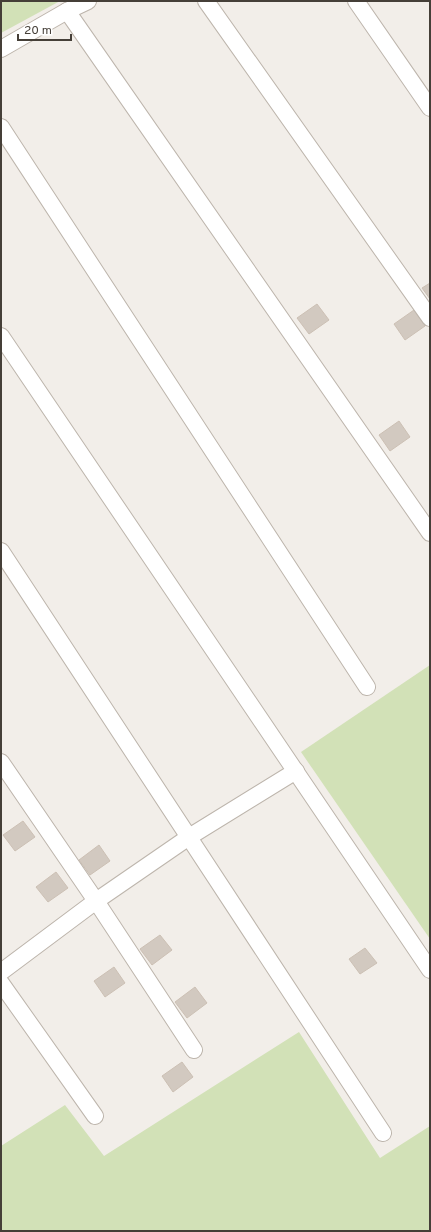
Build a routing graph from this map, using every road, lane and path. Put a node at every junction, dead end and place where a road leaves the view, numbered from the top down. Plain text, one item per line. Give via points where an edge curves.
1 (88, 1) edge
2 (206, 1) edge
3 (356, 1) edge
4 (67, 11) junction
5 (1, 49) edge
6 (430, 108) edge
7 (1, 127) edge
8 (430, 318) edge
9 (1, 336) edge
10 (430, 533) edge
11 (1, 551) edge
12 (367, 687) dead end
13 (1, 762) edge
14 (296, 771) junction
15 (189, 837) junction
16 (96, 901) junction
17 (430, 970) edge
18 (1, 972) edge
19 (1, 982) edge
20 (194, 1050) dead end
21 (95, 1116) dead end
22 (383, 1133) dead end

1 - 4 street
2 - 8 street
3 - 6 street
4 - 5 street
4 - 10 street
7 - 12 street
9 - 14 street
11 - 15 street
13 - 16 street
14 - 15 street
14 - 17 street
15 - 16 street
15 - 22 street
16 - 18 street
16 - 20 street
19 - 21 street

